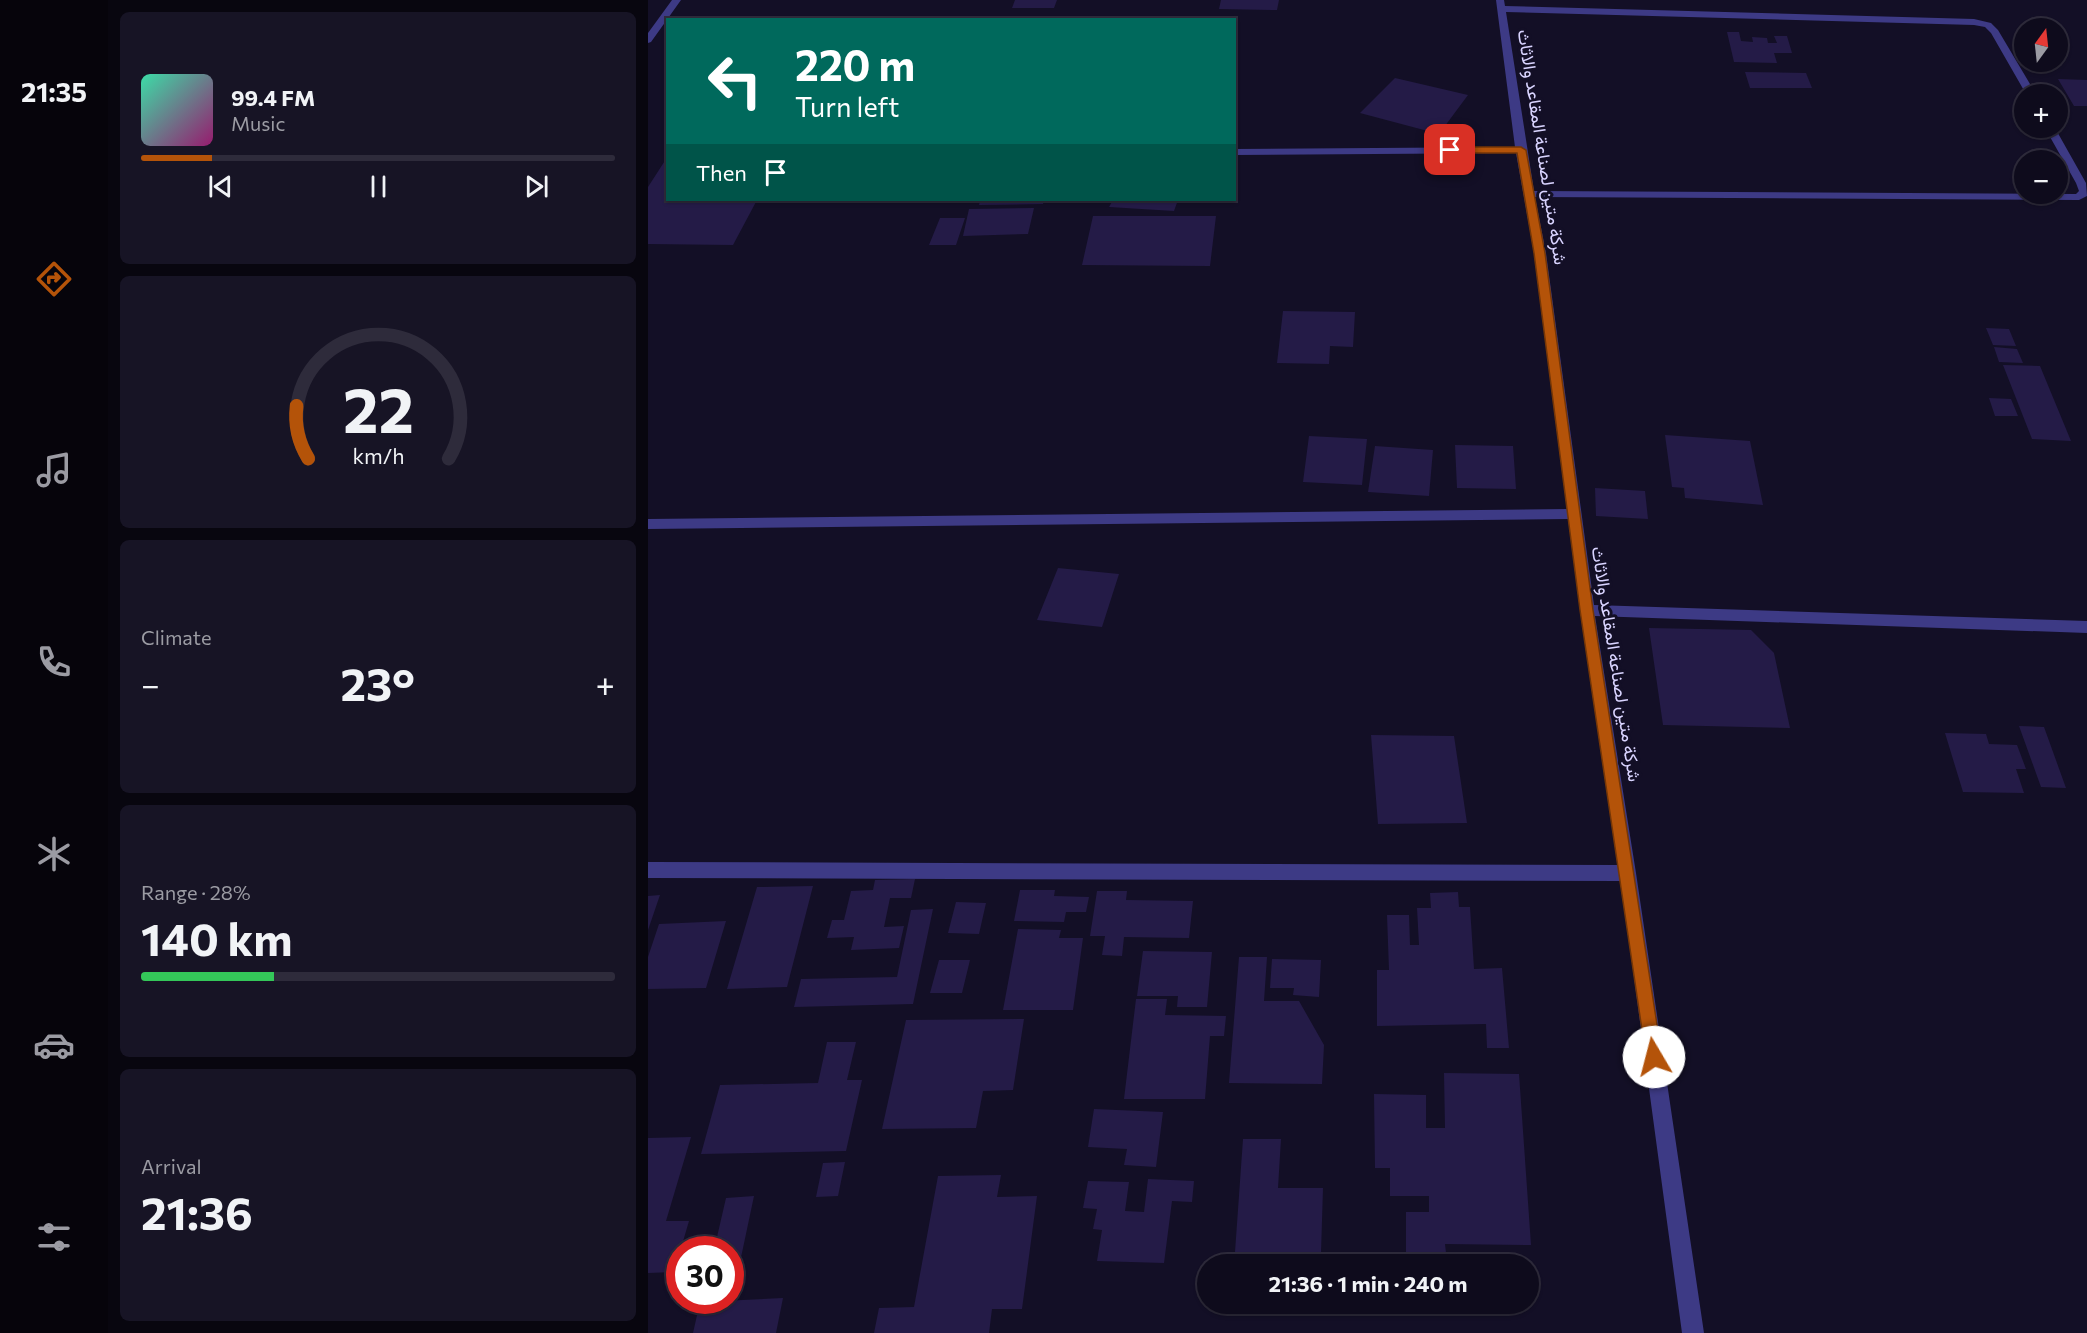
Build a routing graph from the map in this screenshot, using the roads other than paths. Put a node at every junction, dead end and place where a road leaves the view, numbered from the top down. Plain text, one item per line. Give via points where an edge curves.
1 (677, 0) edge
2 (1500, 4) edge
3 (648, 40) edge
4 (2025, 84) edge
5 (2056, 138) edge
6 (1521, 150) junction
7 (1236, 152) edge
8 (1529, 194) junction
9 (1574, 514) junction
10 (648, 524) edge
11 (1587, 610) junction
12 (2087, 627) edge
13 (648, 870) edge
14 (1628, 873) junction
15 (1693, 1333) edge

1 - 3 street
2 - 4 street via 1974,22 1988,25 1995,32
2 - 6 street, شركة متين لصناعة المقاعد والاثاث
5 - 8 street via 2085,192 2079,197
6 - 7 street
6 - 8 street, شركة متين لصناعة المقاعد والاثاث
8 - 9 street, شركة متين لصناعة المقاعد والاثاث
9 - 10 street
9 - 11 street, شركة متين لصناعة المقاعد والاثاث
11 - 12 street
11 - 14 street, شركة متين لصناعة المقاعد والاثاث
13 - 14 street
14 - 15 street, شركة متين لصناعة المقاعد والاثاث

